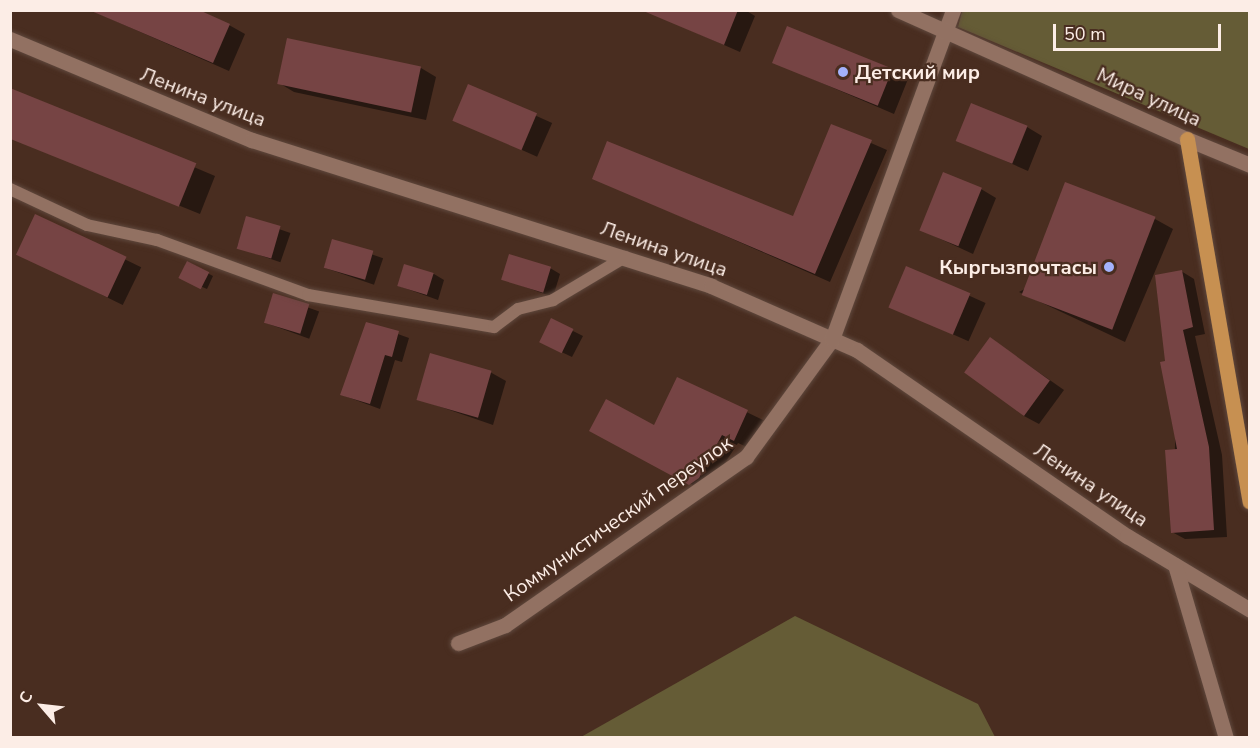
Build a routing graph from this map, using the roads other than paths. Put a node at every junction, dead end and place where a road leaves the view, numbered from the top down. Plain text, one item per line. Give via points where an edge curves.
1 (898, 10) edge
2 (953, 10) edge
3 (947, 31) junction
4 (10, 39) edge
5 (1187, 139) junction
6 (1250, 165) edge
7 (10, 189) edge
8 (625, 257) junction
9 (832, 339) junction
10 (1250, 502) edge
11 (1175, 566) junction
12 (1250, 610) edge
13 (458, 643) dead end
14 (1226, 738) edge

1 - 3 street, Мира улица
2 - 3 street, Коммунистический переулок
3 - 5 street, Мира улица
3 - 9 street, Коммунистический переулок
4 - 8 street, Ленина улица via 252,140
5 - 6 street, Мира улица
5 - 10 main road
7 - 8 lane via 87,225 157,240 308,295 494,327 518,309 553,300
8 - 9 street, Ленина улица via 711,286
9 - 11 street, Ленина улица via 857,350
9 - 13 street, Коммунистический переулок via 746,457 505,625
11 - 12 street, Ленина улица
11 - 14 street

